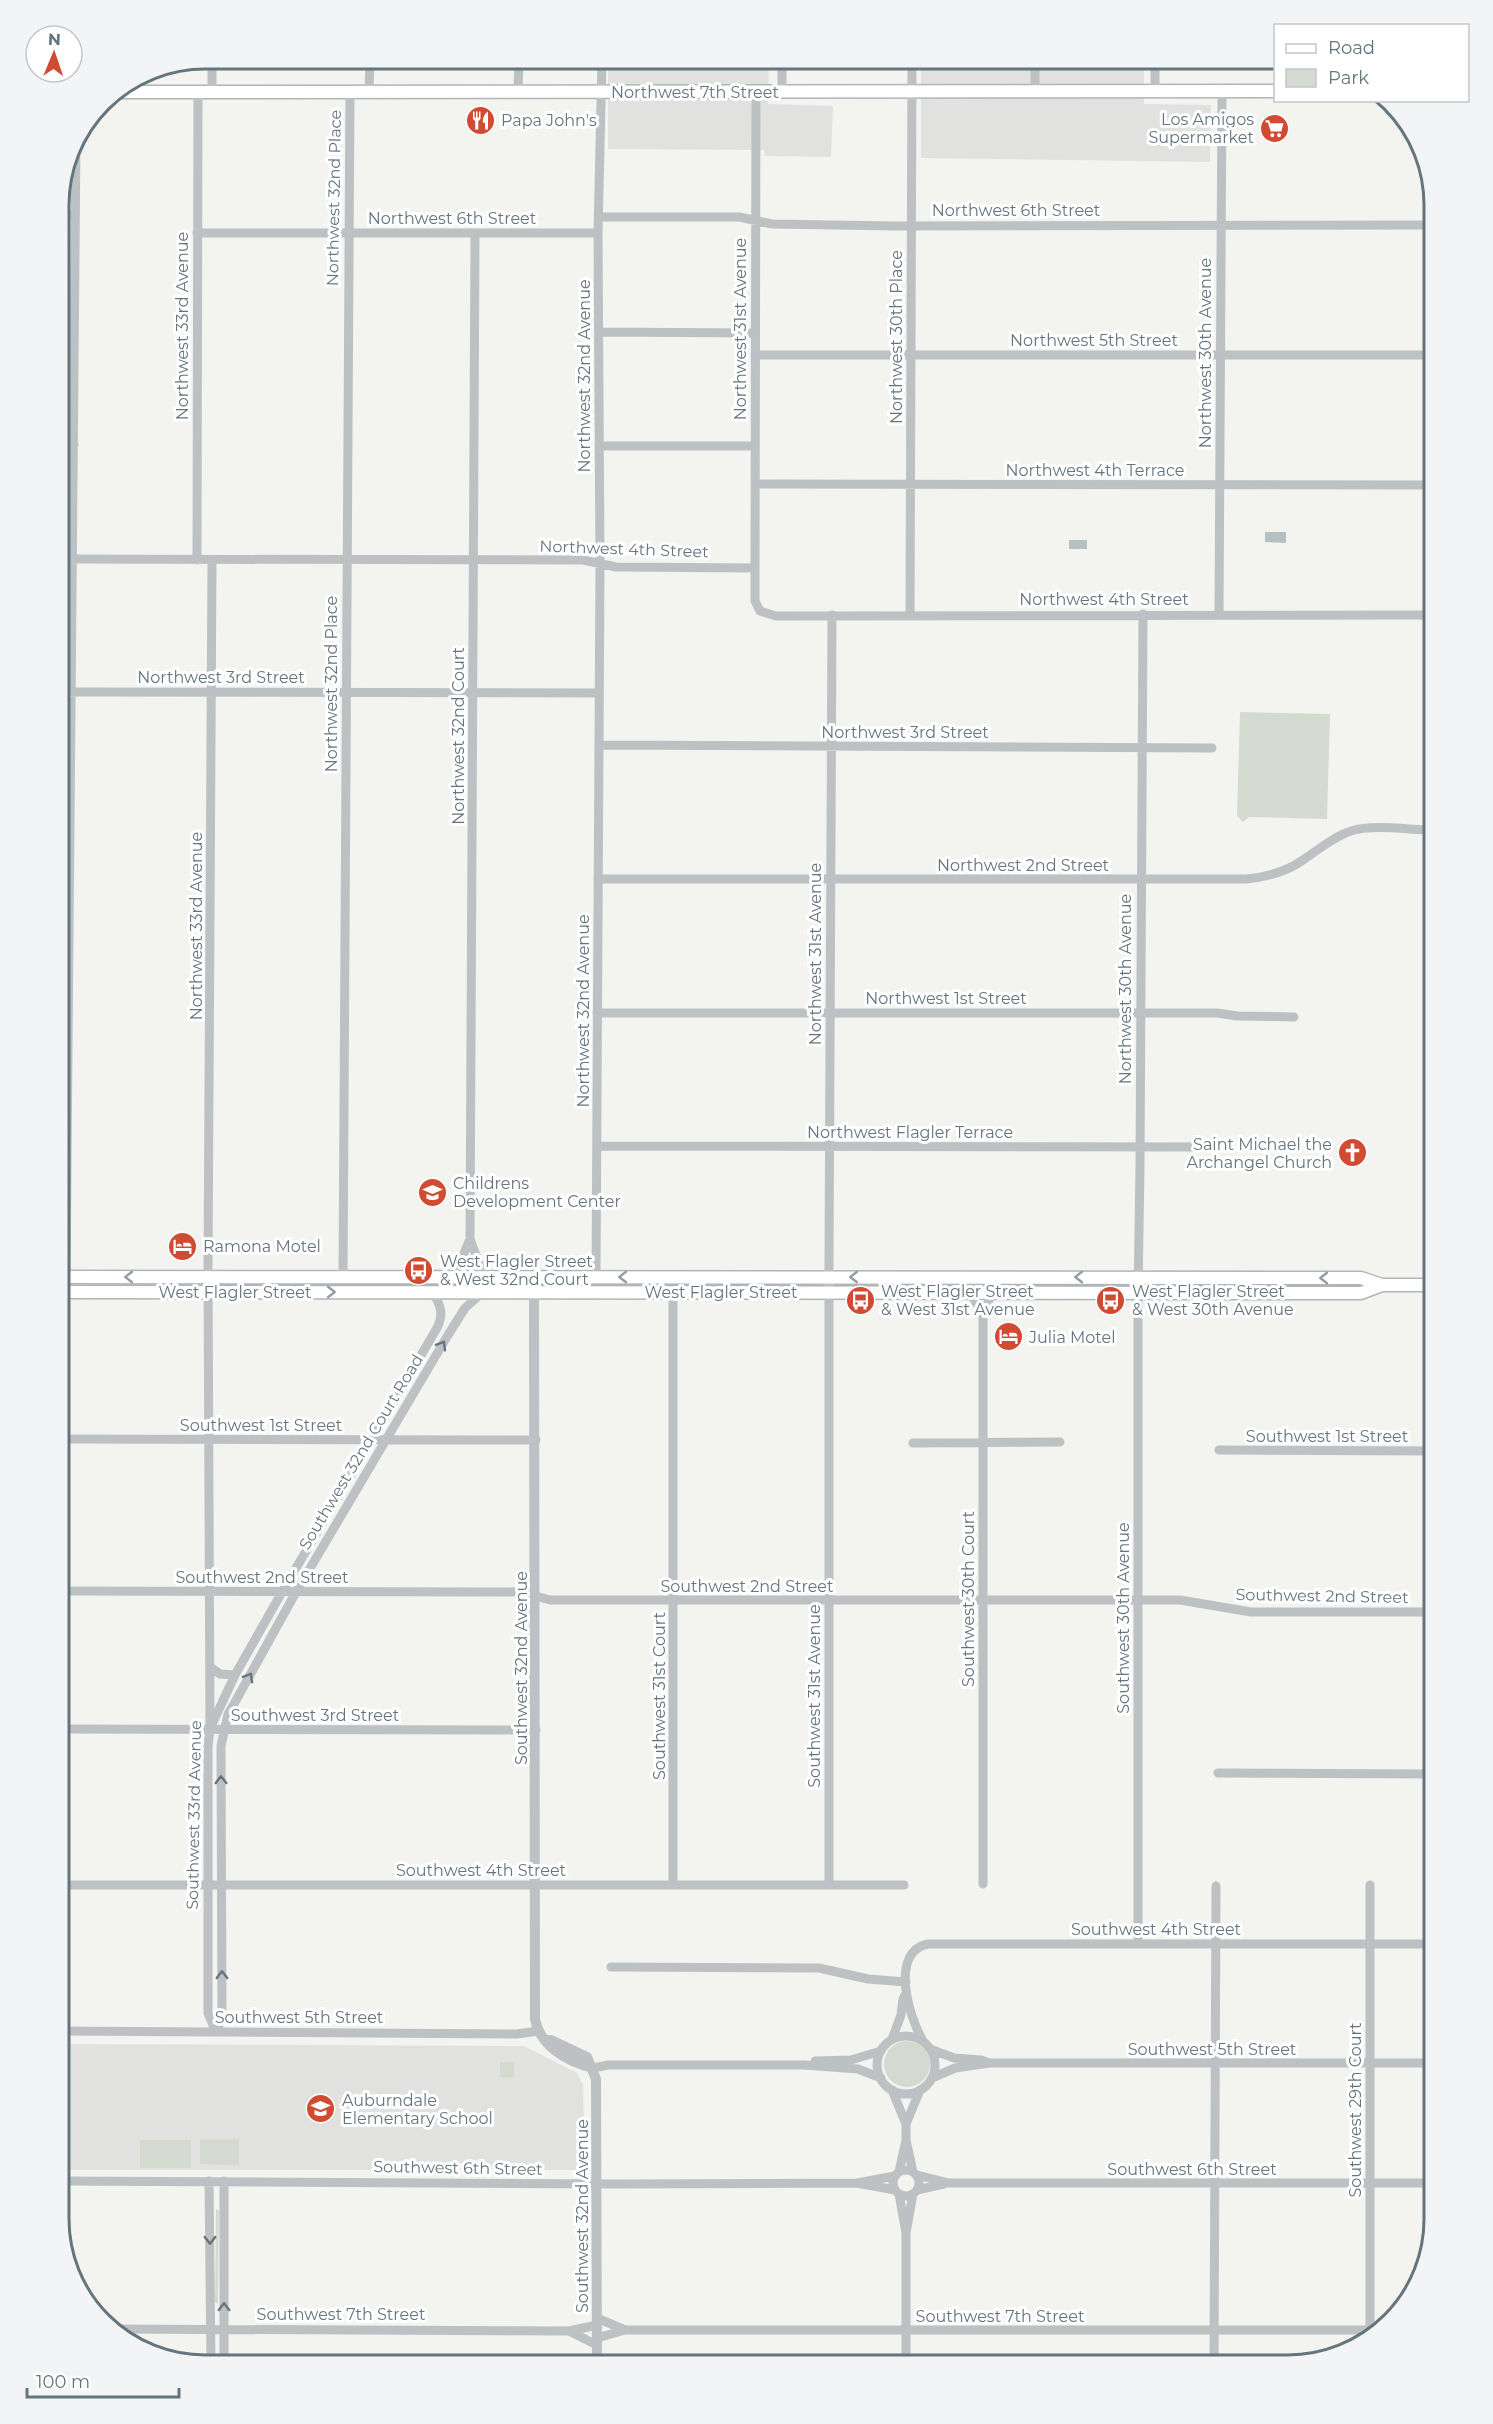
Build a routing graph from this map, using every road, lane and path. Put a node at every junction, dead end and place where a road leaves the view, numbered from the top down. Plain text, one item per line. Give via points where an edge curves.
1 (212, 69) edge
2 (370, 69) edge
3 (519, 69) edge
4 (602, 69) edge
5 (782, 69) edge
6 (912, 69) edge
7 (1035, 69) edge
8 (1155, 69) edge
9 (198, 91) junction
10 (212, 91) junction
11 (756, 91) junction
12 (782, 91) junction
13 (1274, 91) edge
14 (130, 92) edge
15 (350, 92) junction
16 (369, 92) junction
17 (601, 92) junction
18 (911, 92) junction
19 (1035, 92) junction
20 (1155, 92) junction
21 (1222, 92) junction
22 (518, 93) junction
23 (76, 164) edge
24 (69, 215) edge
25 (75, 215) junction
26 (599, 217) junction
27 (755, 220) junction
28 (912, 225) junction
29 (1221, 225) junction
30 (1424, 225) edge
31 (197, 233) junction
32 (348, 233) junction
33 (598, 233) junction
34 (475, 234) junction
35 (69, 330) edge
36 (74, 330) junction
37 (599, 333) junction
38 (755, 333) junction
39 (754, 355) junction
40 (1220, 355) junction
41 (1424, 355) edge
42 (911, 356) junction
43 (69, 445) edge
44 (74, 445) junction
45 (600, 446) junction
46 (755, 446) junction
47 (755, 484) junction
48 (910, 485) junction
49 (1219, 485) junction
50 (1424, 485) edge
51 (69, 560) edge
52 (73, 560) junction
53 (197, 560) junction
54 (212, 560) junction
55 (346, 560) junction
56 (473, 560) junction
57 (600, 564) junction
58 (755, 568) junction
59 (1143, 614) junction
60 (1219, 614) junction
61 (832, 615) junction
62 (910, 615) junction
63 (1424, 615) edge
64 (71, 692) junction
65 (212, 692) junction
66 (346, 692) junction
67 (472, 692) junction
68 (599, 693) junction
69 (69, 730) edge
70 (598, 745) junction
71 (831, 747) junction
72 (1141, 747) junction
73 (1212, 748) dead end
74 (1424, 830) edge
75 (598, 879) junction
76 (831, 879) junction
77 (1140, 880) junction
78 (597, 1013) junction
79 (830, 1013) junction
80 (1140, 1013) junction
81 (1294, 1017) dead end
82 (597, 1146) junction
83 (829, 1147) junction
84 (1223, 1147) dead end
85 (1140, 1148) junction
86 (470, 1239) junction
87 (69, 1277) edge
88 (208, 1277) junction
89 (343, 1277) junction
90 (454, 1277) junction
91 (484, 1277) junction
92 (517, 1277) junction
93 (596, 1277) junction
94 (829, 1277) junction
95 (1138, 1278) junction
96 (1289, 1278) junction
97 (1382, 1285) junction
98 (1424, 1285) edge
99 (69, 1292) edge
100 (209, 1292) junction
101 (432, 1292) junction
102 (534, 1292) junction
103 (608, 1292) junction
104 (673, 1292) junction
105 (829, 1292) junction
106 (1263, 1292) junction
107 (483, 1293) junction
108 (970, 1293) junction
109 (992, 1293) junction
110 (1138, 1293) junction
111 (983, 1314) junction
112 (69, 1439) edge
113 (209, 1440) junction
114 (371, 1440) junction
115 (386, 1440) junction
116 (536, 1440) junction
117 (1060, 1442) dead end
118 (913, 1443) dead end
119 (983, 1443) junction
120 (1219, 1450) dead end
121 (1424, 1451) edge
122 (69, 1592) edge
123 (210, 1592) junction
124 (282, 1592) junction
125 (296, 1592) junction
126 (536, 1596) junction
127 (983, 1600) junction
128 (1138, 1600) junction
129 (674, 1601) junction
130 (829, 1601) junction
131 (1424, 1612) edge
132 (210, 1667) junction
133 (236, 1675) junction
134 (69, 1729) edge
135 (210, 1730) junction
136 (224, 1730) junction
137 (536, 1730) junction
138 (1218, 1773) dead end
139 (1424, 1774) edge
140 (673, 1884) junction
141 (829, 1884) junction
142 (983, 1884) dead end
143 (69, 1885) edge
144 (904, 1885) dead end
145 (1370, 1885) dead end
146 (208, 1886) junction
147 (222, 1886) junction
148 (535, 1886) junction
149 (1216, 1887) dead end
150 (1138, 1944) junction
151 (1214, 1944) junction
152 (1370, 1944) junction
153 (1424, 1944) edge
154 (611, 1967) dead end
155 (906, 1982) junction
156 (906, 1993) junction
157 (69, 2031) edge
158 (538, 2031) junction
159 (216, 2032) junction
160 (892, 2039) junction
161 (923, 2041) junction
162 (930, 2049) junction
163 (881, 2051) junction
164 (990, 2063) junction
165 (1424, 2063) edge
166 (1214, 2064) junction
167 (1370, 2064) junction
168 (804, 2065) junction
169 (593, 2067) junction
170 (880, 2078) junction
171 (932, 2079) junction
172 (892, 2090) junction
173 (920, 2090) junction
174 (906, 2124) junction
175 (906, 2140) junction
176 (915, 2173) junction
177 (897, 2174) junction
178 (69, 2181) edge
179 (209, 2181) junction
180 (224, 2181) junction
181 (949, 2182) junction
182 (857, 2183) junction
183 (1424, 2183) edge
184 (597, 2184) junction
185 (1215, 2184) junction
186 (1370, 2184) junction
187 (897, 2192) junction
188 (915, 2192) junction
189 (906, 2233) junction
190 (597, 2321) junction
191 (1372, 2326) edge
192 (125, 2329) edge
193 (211, 2329) junction
194 (224, 2329) junction
195 (625, 2330) junction
196 (568, 2331) junction
197 (906, 2331) junction
198 (1214, 2331) junction
199 (1364, 2332) edge
200 (597, 2341) junction
201 (211, 2355) edge
202 (224, 2355) edge
203 (597, 2355) edge
204 (906, 2355) edge
205 (1214, 2355) edge

1 - 10 street
2 - 16 street
3 - 22 street
4 - 17 street, Northwest 32nd Avenue
5 - 12 street
6 - 18 street, Northwest 30th Place
7 - 19 street
8 - 20 street
9 - 10 main road, Northwest 7th Street
9 - 14 main road, Northwest 7th Street
9 - 31 street, Northwest 33rd Avenue
10 - 15 main road, Northwest 7th Street
11 - 12 main road, Northwest 7th Street
11 - 17 main road, Northwest 7th Street
11 - 27 street, Northwest 31st Avenue
12 - 18 main road, Northwest 7th Street
13 - 21 main road, Northwest 7th Street
15 - 16 main road, Northwest 7th Street
15 - 32 street, Northwest 32nd Place
16 - 22 main road, Northwest 7th Street
17 - 22 main road, Northwest 7th Street
17 - 26 street, Northwest 32nd Avenue
18 - 19 main road, Northwest 7th Street
18 - 28 street, Northwest 30th Place
19 - 20 main road, Northwest 7th Street
20 - 21 main road, Northwest 7th Street
21 - 29 street, Northwest 30th Avenue
23 - 25 street
24 - 25 street
25 - 36 street
26 - 27 street, Northwest 6th Street
26 - 33 street, Northwest 32nd Avenue
27 - 28 street, Northwest 6th Street via 772,224
27 - 38 street, Northwest 31st Avenue
28 - 29 street, Northwest 6th Street
28 - 42 street, Northwest 30th Place
29 - 30 street, Northwest 6th Street
29 - 40 street, Northwest 30th Avenue
31 - 32 street, Northwest 6th Street
31 - 53 street, Northwest 33rd Avenue
32 - 34 street, Northwest 6th Street
32 - 55 street, Northwest 32nd Place
33 - 34 street, Northwest 6th Street
33 - 37 street, Northwest 32nd Avenue
34 - 56 street, Northwest 32nd Court
35 - 36 street
36 - 44 street
37 - 38 street
37 - 45 street, Northwest 32nd Avenue
38 - 39 street, Northwest 31st Avenue
39 - 42 street, Northwest 5th Street
39 - 46 street, Northwest 31st Avenue
40 - 41 street, Northwest 5th Street
40 - 42 street, Northwest 5th Street
40 - 49 street, Northwest 30th Avenue
42 - 48 street, Northwest 30th Place
43 - 44 street
44 - 52 street
45 - 46 street
45 - 57 street, Northwest 32nd Avenue
46 - 47 street, Northwest 31st Avenue
47 - 48 street, Northwest 4th Terrace
47 - 58 street, Northwest 31st Avenue
48 - 49 street, Northwest 4th Terrace
48 - 62 street, Northwest 30th Place
49 - 50 street, Northwest 4th Terrace
49 - 60 street, Northwest 30th Avenue
51 - 52 street, Northwest 4th Street
52 - 53 street, Northwest 4th Street
52 - 64 street
53 - 54 street, Northwest 4th Street
54 - 55 street, Northwest 4th Street
54 - 65 street, Northwest 33rd Avenue
55 - 56 street, Northwest 4th Street
55 - 66 street, Northwest 32nd Place
56 - 57 street, Northwest 4th Street via 583,560
56 - 67 street, Northwest 32nd Court
57 - 58 street, Northwest 4th Street
57 - 68 street, Northwest 32nd Avenue
58 - 61 street, Northwest 4th Street via 756,602 764,614
59 - 60 street, Northwest 4th Street
59 - 62 street, Northwest 4th Street
59 - 72 street, Northwest 30th Avenue
60 - 63 street, Northwest 4th Street
61 - 62 street, Northwest 4th Street
61 - 71 street, Northwest 31st Avenue
64 - 65 street, Northwest 3rd Street
64 - 69 street
65 - 66 street, Northwest 3rd Street
65 - 88 street, Northwest 33rd Avenue
66 - 67 street, Northwest 3rd Street
66 - 89 street, Northwest 32nd Place
67 - 68 street, Northwest 3rd Street
67 - 86 street, Northwest 32nd Court
68 - 70 street, Northwest 32nd Avenue
70 - 71 street, Northwest 3rd Street
70 - 75 street, Northwest 32nd Avenue
71 - 72 street, Northwest 3rd Street
71 - 76 street, Northwest 31st Avenue
72 - 73 street, Northwest 3rd Street
72 - 77 street, Northwest 30th Avenue
74 - 77 street, Northwest 2nd Street via 1349,831 1293,867 1259,878
75 - 76 street, Northwest 2nd Street
75 - 78 street, Northwest 32nd Avenue
76 - 77 street, Northwest 2nd Street
76 - 79 street, Northwest 31st Avenue
77 - 80 street, Northwest 30th Avenue
78 - 79 street, Northwest 1st Street
78 - 82 street, Northwest 32nd Avenue
79 - 80 street, Northwest 1st Street
79 - 83 street, Northwest 31st Avenue
80 - 81 street, Northwest 1st Street
80 - 85 street, Northwest 30th Avenue
82 - 83 street, Northwest Flagler Terrace
82 - 93 street, Northwest 32nd Avenue
83 - 85 street, Northwest Flagler Terrace
83 - 94 street, Northwest 31st Avenue
84 - 85 street, Northwest Flagler Terrace
85 - 95 street, Northwest 30th Avenue
86 - 90 street, Northwest 32nd Court
86 - 91 street, Northwest 32nd Court
88 -> 87 main road, West Flagler Street
88 - 89 main road, West Flagler Street
88 - 100 street, Northwest 33rd Avenue
89 - 90 main road, West Flagler Street
90 - 91 main road, West Flagler Street
91 - 92 main road, West Flagler Street
92 - 93 main road, West Flagler Street
92 - 102 main road
94 -> 93 main road, West Flagler Street
93 - 103 main road
95 -> 94 main road, West Flagler Street
94 - 105 street, Northwest 31st Avenue
95 - 96 main road, West Flagler Street
95 - 110 street, Northwest 30th Avenue
97 -> 96 main road, West Flagler Street via 1361,1278
96 - 106 main road
97 - 98 main road, West Flagler Street
97 - 106 main road, West Flagler Street via 1361,1293
99 - 100 main road, West Flagler Street
100 -> 101 main road, West Flagler Street
100 - 113 street, Southwest 33rd Avenue
101 - 107 main road, West Flagler Street
101 - 114 street, Southwest 32nd Court Road via 441,1310 440,1321
102 - 103 main road, West Flagler Street
102 - 107 main road, West Flagler Street
102 - 116 street, Southwest 32nd Avenue
103 - 104 main road, West Flagler Street
104 - 105 main road, West Flagler Street
104 - 129 street, Southwest 31st Court
105 - 108 main road, West Flagler Street
105 - 130 street, Southwest 31st Avenue
106 - 110 main road, West Flagler Street
115 -> 107 street, Southwest 32nd Court Road via 463,1312
108 - 109 main road, West Flagler Street
108 - 111 street
109 - 110 main road, West Flagler Street
109 - 111 street, Southwest 30th Court
110 - 128 street, Southwest 30th Avenue
111 - 119 street, Southwest 30th Court
112 - 113 street, Southwest 1st Street
113 - 114 street, Southwest 1st Street
113 - 123 street, Southwest 33rd Avenue
114 - 115 street, Southwest 1st Street
114 - 124 street, Southwest 32nd Court Road
115 - 116 street, Southwest 1st Street
115 - 125 street, Southwest 32nd Court Road
116 - 126 street, Southwest 32nd Avenue
117 - 119 street
118 - 119 street
119 - 127 street, Southwest 30th Court
120 - 121 street, Southwest 1st Street
122 - 123 street, Southwest 2nd Street
123 - 124 street, Southwest 2nd Street
123 - 132 street, Southwest 33rd Avenue
124 - 125 street, Southwest 2nd Street
124 - 133 street, Southwest 32nd Court Road
125 - 126 street, Southwest 2nd Street via 521,1592
136 -> 125 street, Southwest 32nd Court Road via 234,1704
126 - 129 street, Southwest 2nd Street via 550,1600
126 - 137 street, Southwest 32nd Avenue
127 - 128 street, Southwest 2nd Street
127 - 130 street, Southwest 2nd Street
127 - 142 street, Southwest 30th Court
128 - 131 street, Southwest 2nd Street via 1192,1600 1251,1612
128 - 150 street, Southwest 30th Avenue
129 - 130 street, Southwest 2nd Street
129 - 140 street, Southwest 31st Court
130 - 141 street, Southwest 31st Avenue
132 - 133 street via 220,1674
132 - 135 street, Southwest 33rd Avenue
133 - 135 street, Southwest 32nd Court Road
134 - 135 street, Southwest 3rd Street
135 - 136 street, Southwest 3rd Street
135 - 146 street, Southwest 33rd Avenue
136 - 137 street, Southwest 3rd Street
147 -> 136 street, Southwest 33rd Avenue
137 - 148 street, Southwest 32nd Avenue
138 - 139 street
140 - 141 street, Southwest 4th Street
140 - 148 street, Southwest 4th Street
141 - 144 street, Southwest 4th Street
143 - 146 street, Southwest 4th Street
145 - 152 street, Southwest 29th Court
146 - 147 street, Southwest 4th Street
146 - 159 street, Southwest 33rd Avenue via 208,2013
147 - 148 street, Southwest 4th Street
159 -> 147 street, Southwest 33rd Avenue via 222,2018
148 - 158 street, Southwest 32nd Avenue
149 - 151 street
150 - 151 street, Southwest 4th Street
150 - 155 street, Southwest 4th Street via 921,1945 910,1953
151 - 152 street, Southwest 4th Street
151 - 166 street
152 - 153 street, Southwest 4th Street
152 - 167 street, Southwest 29th Court
154 - 155 street via 819,1968 868,1979
155 - 156 street
156 - 160 street
156 - 161 street via 914,2025
157 - 159 street, Southwest 5th Street
158 - 159 street, Southwest 5th Street
158 - 169 street via 548,2047
160 - 161 street via 906,2036
160 - 163 street
161 - 162 street
162 - 164 street, Southwest 5th Street via 954,2058
162 - 171 street via 935,2062
163 - 168 street via 851,2060
163 - 170 street via 877,2064
164 - 166 street, Southwest 5th Street
164 - 171 street, Southwest 5th Street via 955,2068
165 - 167 street, Southwest 5th Street
166 - 167 street, Southwest 5th Street
166 - 185 street
167 - 186 street, Southwest 29th Court
168 - 169 street
168 - 170 street via 858,2069
169 - 184 street, Southwest 32nd Avenue via 597,2084
170 - 172 street
171 - 173 street
172 - 173 street via 904,2094
172 - 174 street
173 - 174 street
174 - 175 street
175 - 176 street
175 - 177 street
176 - 177 street via 906,2169
176 - 181 street, Southwest 6th Street
176 - 188 street via 919,2182
177 - 182 street, Southwest 6th Street
177 - 187 street via 893,2183
178 - 179 street, Southwest 6th Street
179 - 180 street, Southwest 6th Street
179 -> 193 street
180 - 184 street, Southwest 6th Street
194 -> 180 street
181 - 185 street, Southwest 6th Street
181 - 188 street, Southwest 6th Street
182 - 184 street, Southwest 6th Street
182 - 187 street, Southwest 6th Street
183 - 186 street, Southwest 6th Street
184 - 190 street, Southwest 32nd Avenue
185 - 186 street, Southwest 6th Street
185 - 198 street
186 - 191 street, Southwest 29th Court
187 - 188 street via 906,2196
187 - 189 street
188 - 189 street
189 - 197 street
190 - 195 street, Southwest 7th Street
190 - 196 street, Southwest 7th Street
190 - 200 street, Southwest 32nd Avenue
192 - 193 street, Southwest 7th Street
193 - 194 street, Southwest 7th Street
193 - 201 street
194 - 196 street, Southwest 7th Street
194 - 202 street
195 - 197 street, Southwest 7th Street
195 - 200 street, Southwest 7th Street
196 - 200 street, Southwest 7th Street
197 - 198 street, Southwest 7th Street
197 - 204 street
198 - 199 street, Southwest 7th Street
198 - 205 street
200 - 203 street, Southwest 32nd Avenue

